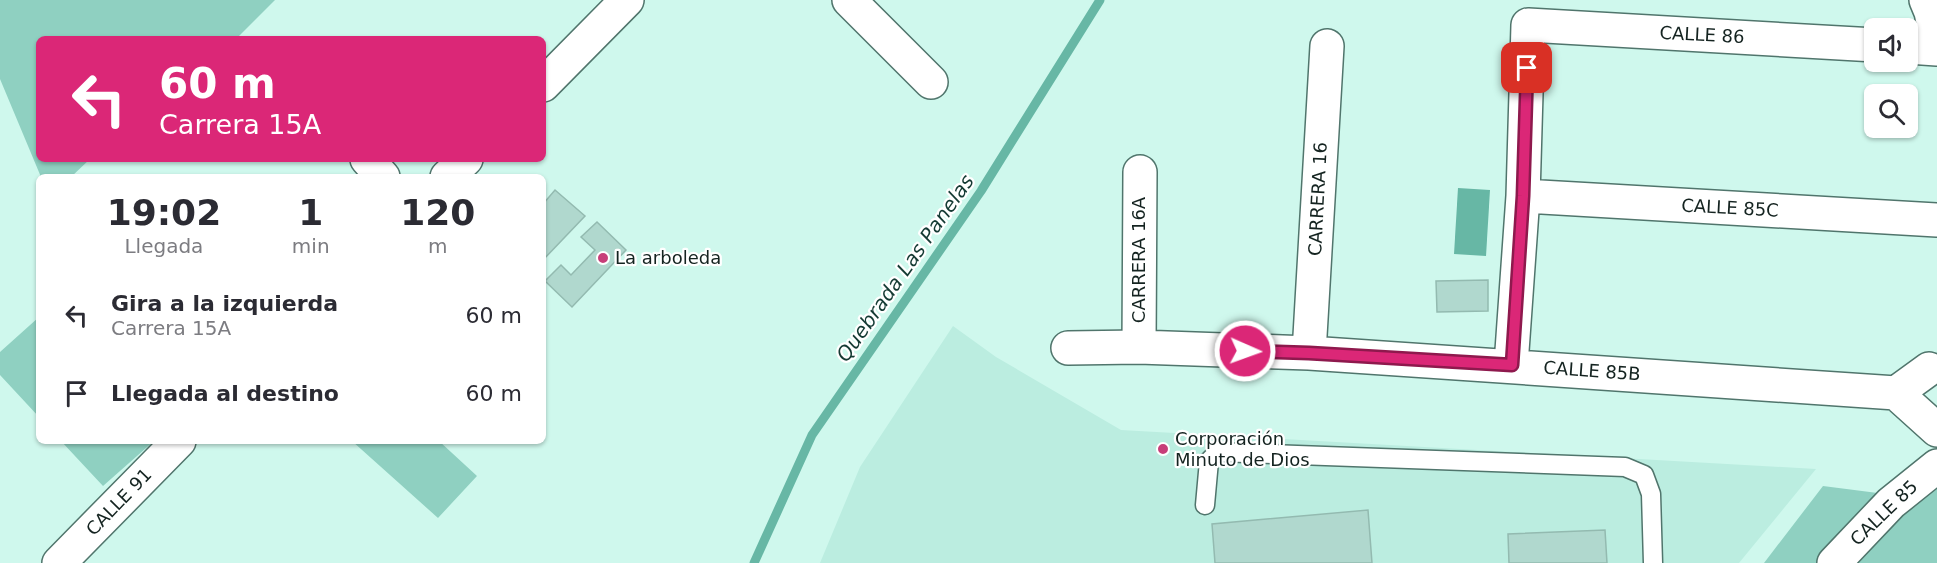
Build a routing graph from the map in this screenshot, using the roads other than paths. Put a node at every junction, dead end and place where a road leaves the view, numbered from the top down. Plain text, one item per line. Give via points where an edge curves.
1 (627, 0) edge
2 (849, 0) edge
3 (1926, 0) edge
4 (1937, 41) edge
5 (1864, 44) edge
6 (1327, 46) dead end
7 (1918, 48) edge
8 (1937, 49) edge
9 (546, 82) edge
10 (931, 82) dead end
11 (370, 162) edge
12 (463, 162) edge
13 (1140, 172) dead end
14 (380, 174) edge
15 (450, 174) edge
16 (1523, 196) junction
17 (1937, 220) edge
18 (1139, 347) junction
19 (1068, 348) dead end
20 (1309, 353) junction
21 (1934, 363) edge
22 (1512, 365) junction
23 (1896, 393) junction
24 (1937, 430) edge
25 (176, 444) edge
26 (1937, 466) edge
27 (1205, 505) dead end
28 (59, 563) edge
29 (1653, 563) edge
30 (1834, 563) edge

1 - 9 street
2 - 10 street
3 - 4 street
5 - 16 street, CALLE 86 via 1528,25
6 - 20 street, CARRERA 16
7 - 8 street
11 - 14 street
12 - 15 street
13 - 18 street, CARRERA 16A
16 - 17 street, CALLE 85C
16 - 22 street
18 - 19 street, CALLE 85B
18 - 20 street, CALLE 85B
20 - 22 street, CALLE 85B
21 - 23 street
22 - 23 street, CALLE 85B
23 - 24 street
25 - 28 street, CALLE 91
26 - 30 street, CALLE 85 via 1899,497
27 - 29 lane via 1209,461 1218,452 1625,467 1644,475 1651,494

